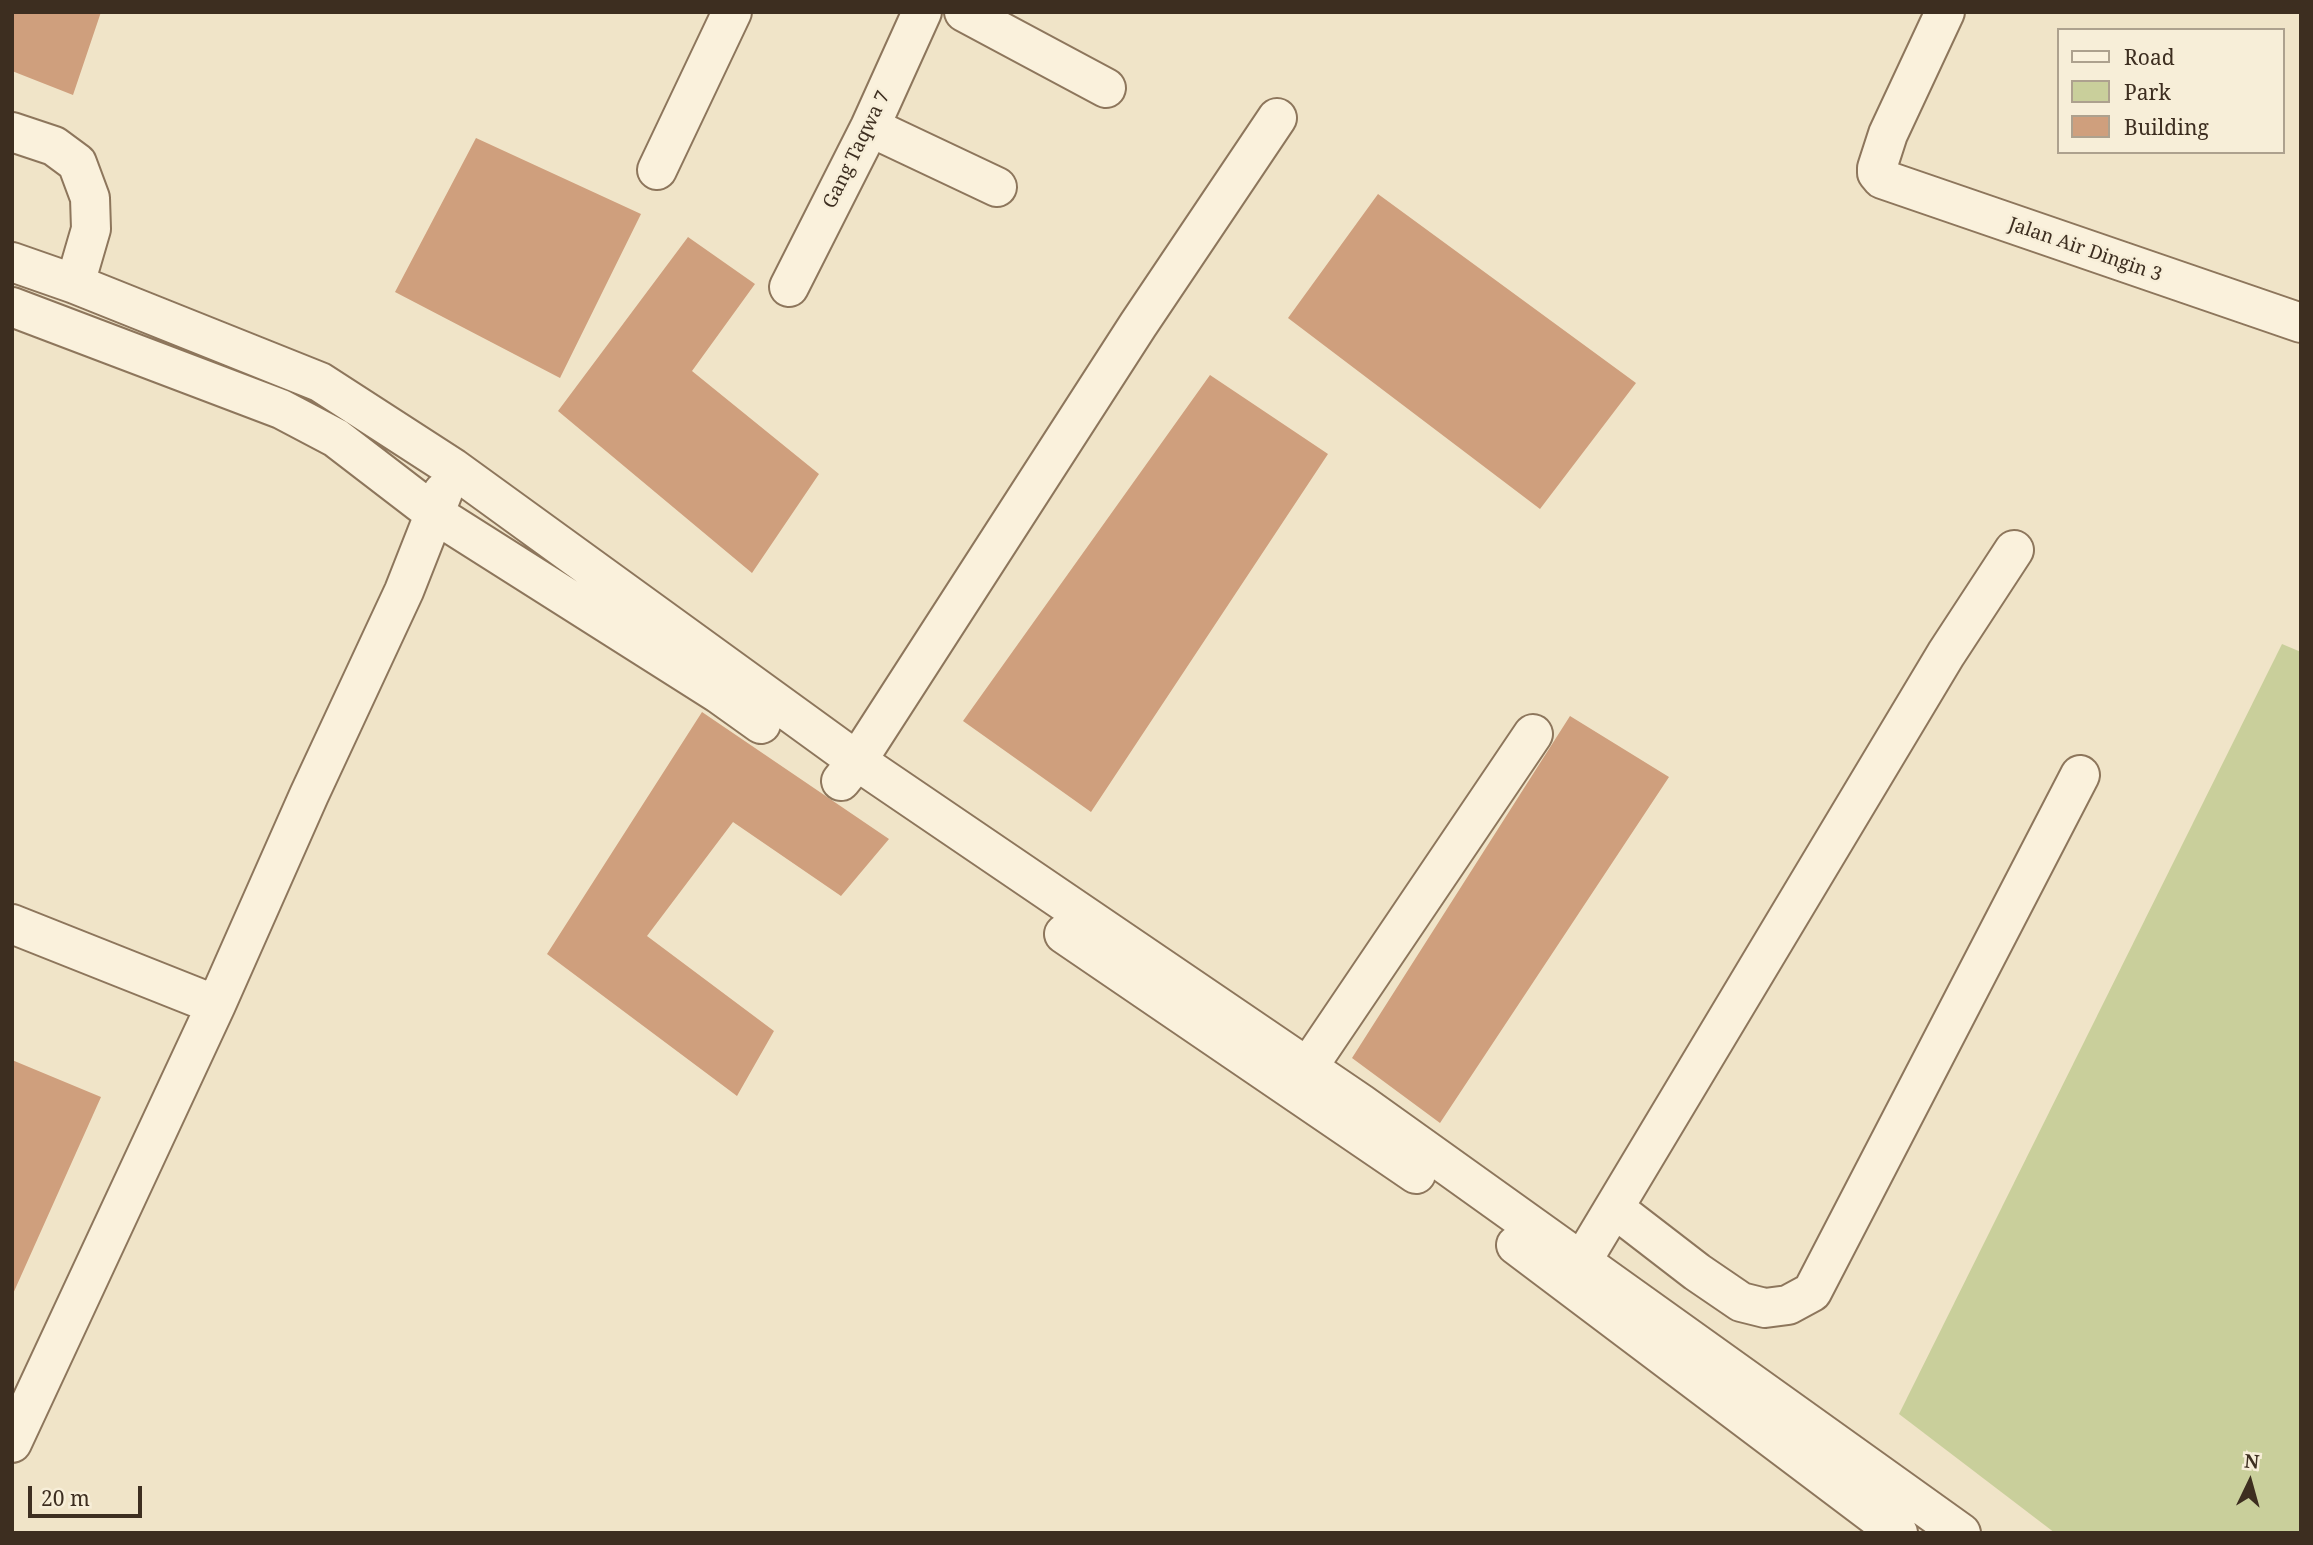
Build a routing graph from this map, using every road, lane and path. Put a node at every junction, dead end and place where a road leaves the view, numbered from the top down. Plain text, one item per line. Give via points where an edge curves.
1 (732, 12) edge
2 (922, 12) edge
3 (964, 12) edge
4 (1945, 12) edge
5 (1106, 88) dead end
6 (1277, 118) dead end
7 (870, 127) junction
8 (12, 132) edge
9 (657, 170) dead end
10 (997, 187) dead end
11 (12, 262) edge
12 (75, 284) junction
13 (789, 286) dead end
14 (12, 307) edge
15 (2301, 323) edge
16 (453, 468) junction
17 (435, 514) junction
18 (2014, 550) dead end
19 (1533, 734) dead end
20 (849, 771) junction
21 (2080, 775) dead end
22 (12, 925) edge
23 (216, 1005) junction
24 (1308, 1067) junction
25 (1614, 1208) junction
26 (1582, 1261) junction
27 (1665, 1339) junction
28 (12, 1443) edge
29 (1898, 1533) edge
30 (1961, 1533) edge

1 - 9 street
2 - 7 street, Gang Taqwa 7
3 - 5 street
4 - 15 street, Jalan Air Dingin 3 via 1888,135 1877,173 1888,182
6 - 20 street
7 - 10 street
7 - 13 street, Gang Taqwa 7
8 - 12 street via 54,146 77,163 90,198 91,229
11 - 12 street
12 - 16 street via 320,382
14 - 17 street via 281,409 336,438
16 - 17 street
16 - 20 street
17 - 20 street
17 - 23 street
18 - 25 street via 1946,654
19 - 24 street
20 - 24 street
20 - 27 street via 1497,1231
21 - 25 street via 1812,1292 1788,1305 1765,1308 1741,1302
22 - 23 street
23 - 28 street
24 - 26 street
25 - 26 street
26 - 27 street
27 - 29 street
27 - 30 street

